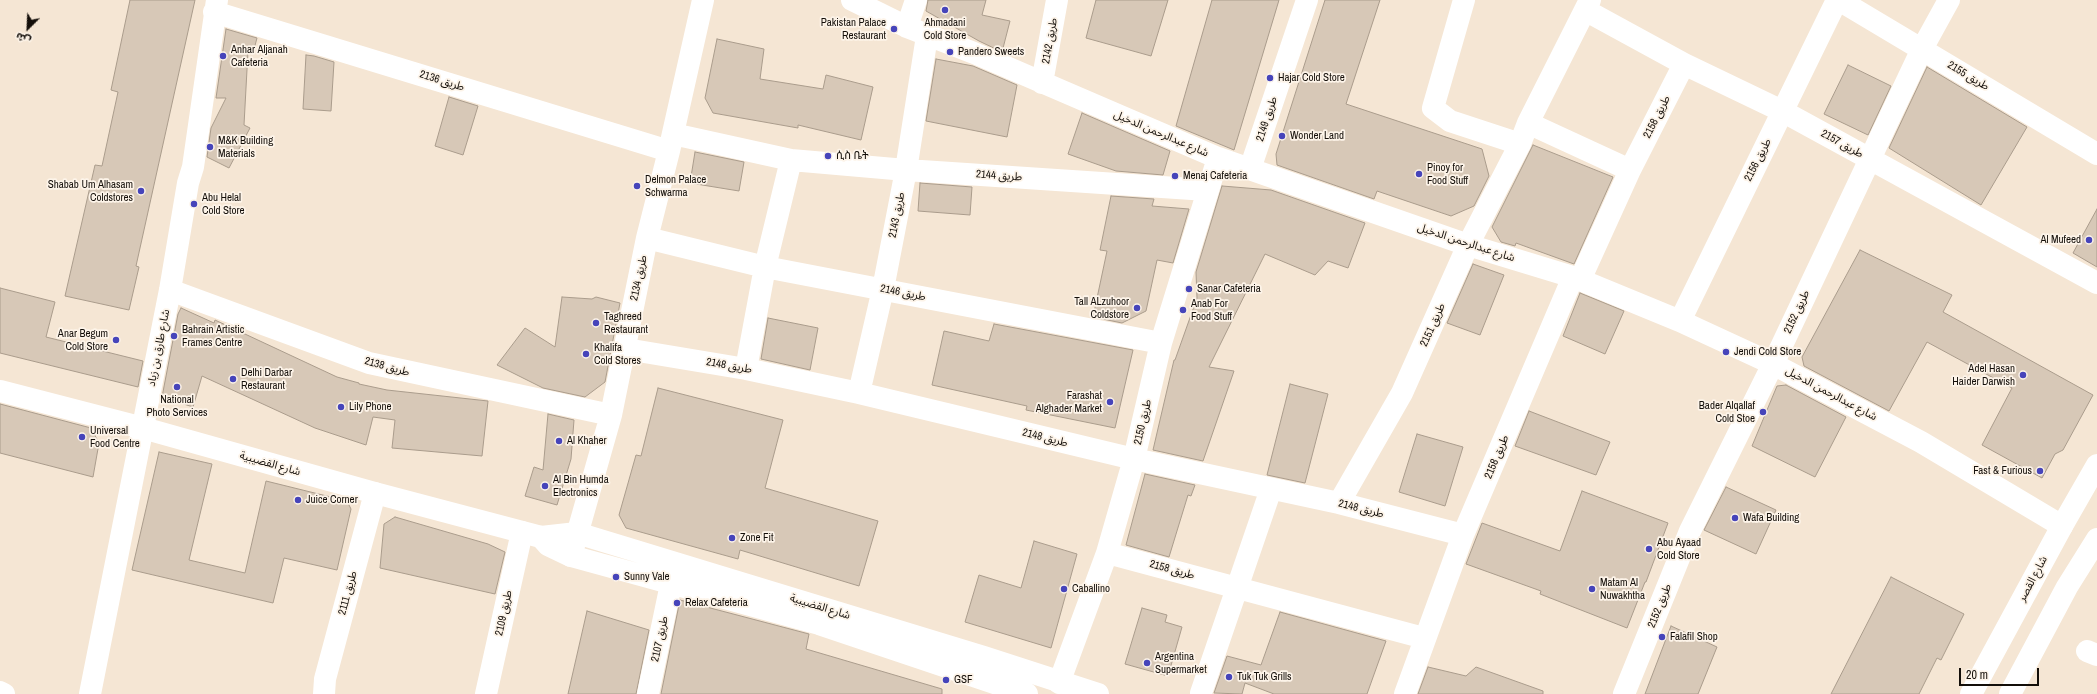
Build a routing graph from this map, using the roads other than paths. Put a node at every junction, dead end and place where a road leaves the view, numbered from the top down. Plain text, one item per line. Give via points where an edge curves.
1 (703, 0) edge
2 (852, 0) edge
3 (916, 0) edge
4 (1057, 0) edge
5 (1307, 0) edge
6 (1464, 0) edge
7 (1838, 0) edge
8 (1949, 0) edge
9 (1588, 5) edge
10 (215, 6) edge
11 (907, 27) junction
12 (927, 36) junction
13 (1922, 49) junction
14 (1684, 64) junction
15 (1042, 83) junction
16 (1784, 112) junction
17 (1528, 123) junction
18 (671, 142) junction
19 (1520, 144) junction
20 (2097, 154) edge
21 (1218, 158) junction
22 (791, 160) junction
23 (1870, 160) junction
24 (1250, 169) junction
25 (906, 170) junction
26 (1630, 170) junction
27 (1207, 190) junction
28 (647, 238) junction
29 (1468, 245) junction
30 (765, 267) junction
31 (1576, 279) junction
32 (2097, 284) edge
33 (883, 289) junction
34 (170, 290) junction
35 (1680, 321) junction
36 (1161, 343) junction
37 (626, 349) junction
38 (1773, 364) junction
39 (746, 369) junction
40 (0, 391) edge
41 (859, 393) junction
42 (611, 416) junction
43 (143, 428) junction
44 (1134, 459) junction
45 (2097, 464) edge
46 (1271, 489) junction
47 (375, 493) junction
48 (1339, 503) junction
49 (2062, 526) junction
50 (577, 533) junction
51 (531, 534) junction
52 (1463, 535) junction
53 (2097, 540) edge
54 (1107, 553) junction
55 (571, 556) junction
56 (671, 584) junction
57 (1237, 587) junction
58 (1424, 638) junction
59 (1001, 662) junction
60 (1058, 688) edge
61 (994, 689) edge
62 (0, 692) edge
63 (1201, 693) edge
64 (4, 694) edge
65 (90, 694) edge
66 (324, 694) edge
67 (486, 694) edge
68 (648, 694) edge
69 (1027, 694) edge
70 (1098, 694) edge
71 (1405, 694) edge
72 (1624, 694) edge
73 (1971, 694) edge
74 (2010, 694) edge

1 - 18 street, طريق 2134
2 - 11 street, شارع عبدالرحمن الدخيل
3 - 11 street
4 - 15 street, طريق 2142
5 - 24 street, طريق 2149
6 - 19 street via 1433,108 1450,121
7 - 13 street, طريق 2155
7 - 16 street, طريق 2156
8 - 13 street, طريق 2152
9 - 14 street, طريق 2157
9 - 17 street, طريق 2151
10 - 18 street, طريق 2136
10 - 34 street, شارع طارق بن زياد via 193,167 188,182
11 - 12 street, شارع عبدالرحمن الدخيل
12 - 15 street, شارع عبدالرحمن الدخيل via 974,53
12 - 25 street, طريق 2143
13 - 20 street, طريق 2155
13 - 23 street, طريق 2152
14 - 16 street, طريق 2157
14 - 26 street, طريق 2158
15 - 21 street, شارع عبدالرحمن الدخيل
16 - 23 street, طريق 2157
16 - 35 street, طريق 2156
17 - 19 street, طريق 2151
17 - 26 street
18 - 22 street, طريق 2144
18 - 28 street, طريق 2134
19 - 29 street, طريق 2151
21 - 24 street, شارع عبدالرحمن الدخيل
21 - 27 street, طريق 2150
22 - 25 street, طريق 2144
22 - 30 street
23 - 32 street, طريق 2157
23 - 38 street, طريق 2152
24 - 29 street, شارع عبدالرحمن الدخيل
25 - 27 street, طريق 2144
25 - 33 street, طريق 2143
26 - 31 street, طريق 2158
27 - 36 street, طريق 2150
28 - 30 street, طريق 2146
28 - 37 street, طريق 2134
29 - 31 street, شارع عبدالرحمن الدخيل
29 - 48 street, طريق 2151 via 1402,393
30 - 33 street, طريق 2146
30 - 39 street
31 - 35 street, شارع عبدالرحمن الدخيل
31 - 52 street, طريق 2158
33 - 36 street, طريق 2146
33 - 41 street, طريق 2143
34 - 42 street, طريق 2138 via 369,363
34 - 43 street, شارع طارق بن زياد
35 - 38 street, شارع عبدالرحمن الدخيل
36 - 44 street, طريق 2150
37 - 39 street, طريق 2148
37 - 42 street, طريق 2134
38 - 49 street, شارع عبدالرحمن الدخيل via 1921,442
38 - 72 street, طريق 2152 via 1690,531
39 - 41 street, طريق 2148
40 - 43 street, شارع القضيبية
41 - 44 street, طريق 2148
42 - 50 street, طريق 2134
43 - 47 street, شارع القضيبية
43 - 65 street, شارع طارق بن زياد
44 - 46 street, طريق 2148
44 - 54 street, طريق 2150
45 - 49 street, شارع القصر
46 - 48 street, طريق 2148
46 - 57 street
47 - 51 street, شارع القضيبية
47 - 66 street, طريق 2111 via 325,679
48 - 52 street, طريق 2148
49 - 73 street, شارع القصر
50 - 51 street, شارع القضيبية
50 - 55 street, طريق 2134
50 - 59 street, شارع القضيبية
51 - 55 street, شارع القضيبية
51 - 67 street, طريق 2109
52 - 58 street, طريق 2158
53 - 74 street via 2067,587
54 - 57 street, طريق 2158
54 - 60 street, طريق 2150
55 - 56 street, شارع القضيبية
56 - 61 street, شارع القضيبية via 819,624
56 - 68 street, طريق 2107
57 - 58 street, طريق 2158
57 - 63 street
58 - 71 street, طريق 2158
59 - 60 street, شارع القضيبية
59 - 61 street
60 - 70 street, شارع القضيبية
61 - 69 street, شارع القضيبية
62 - 64 street

